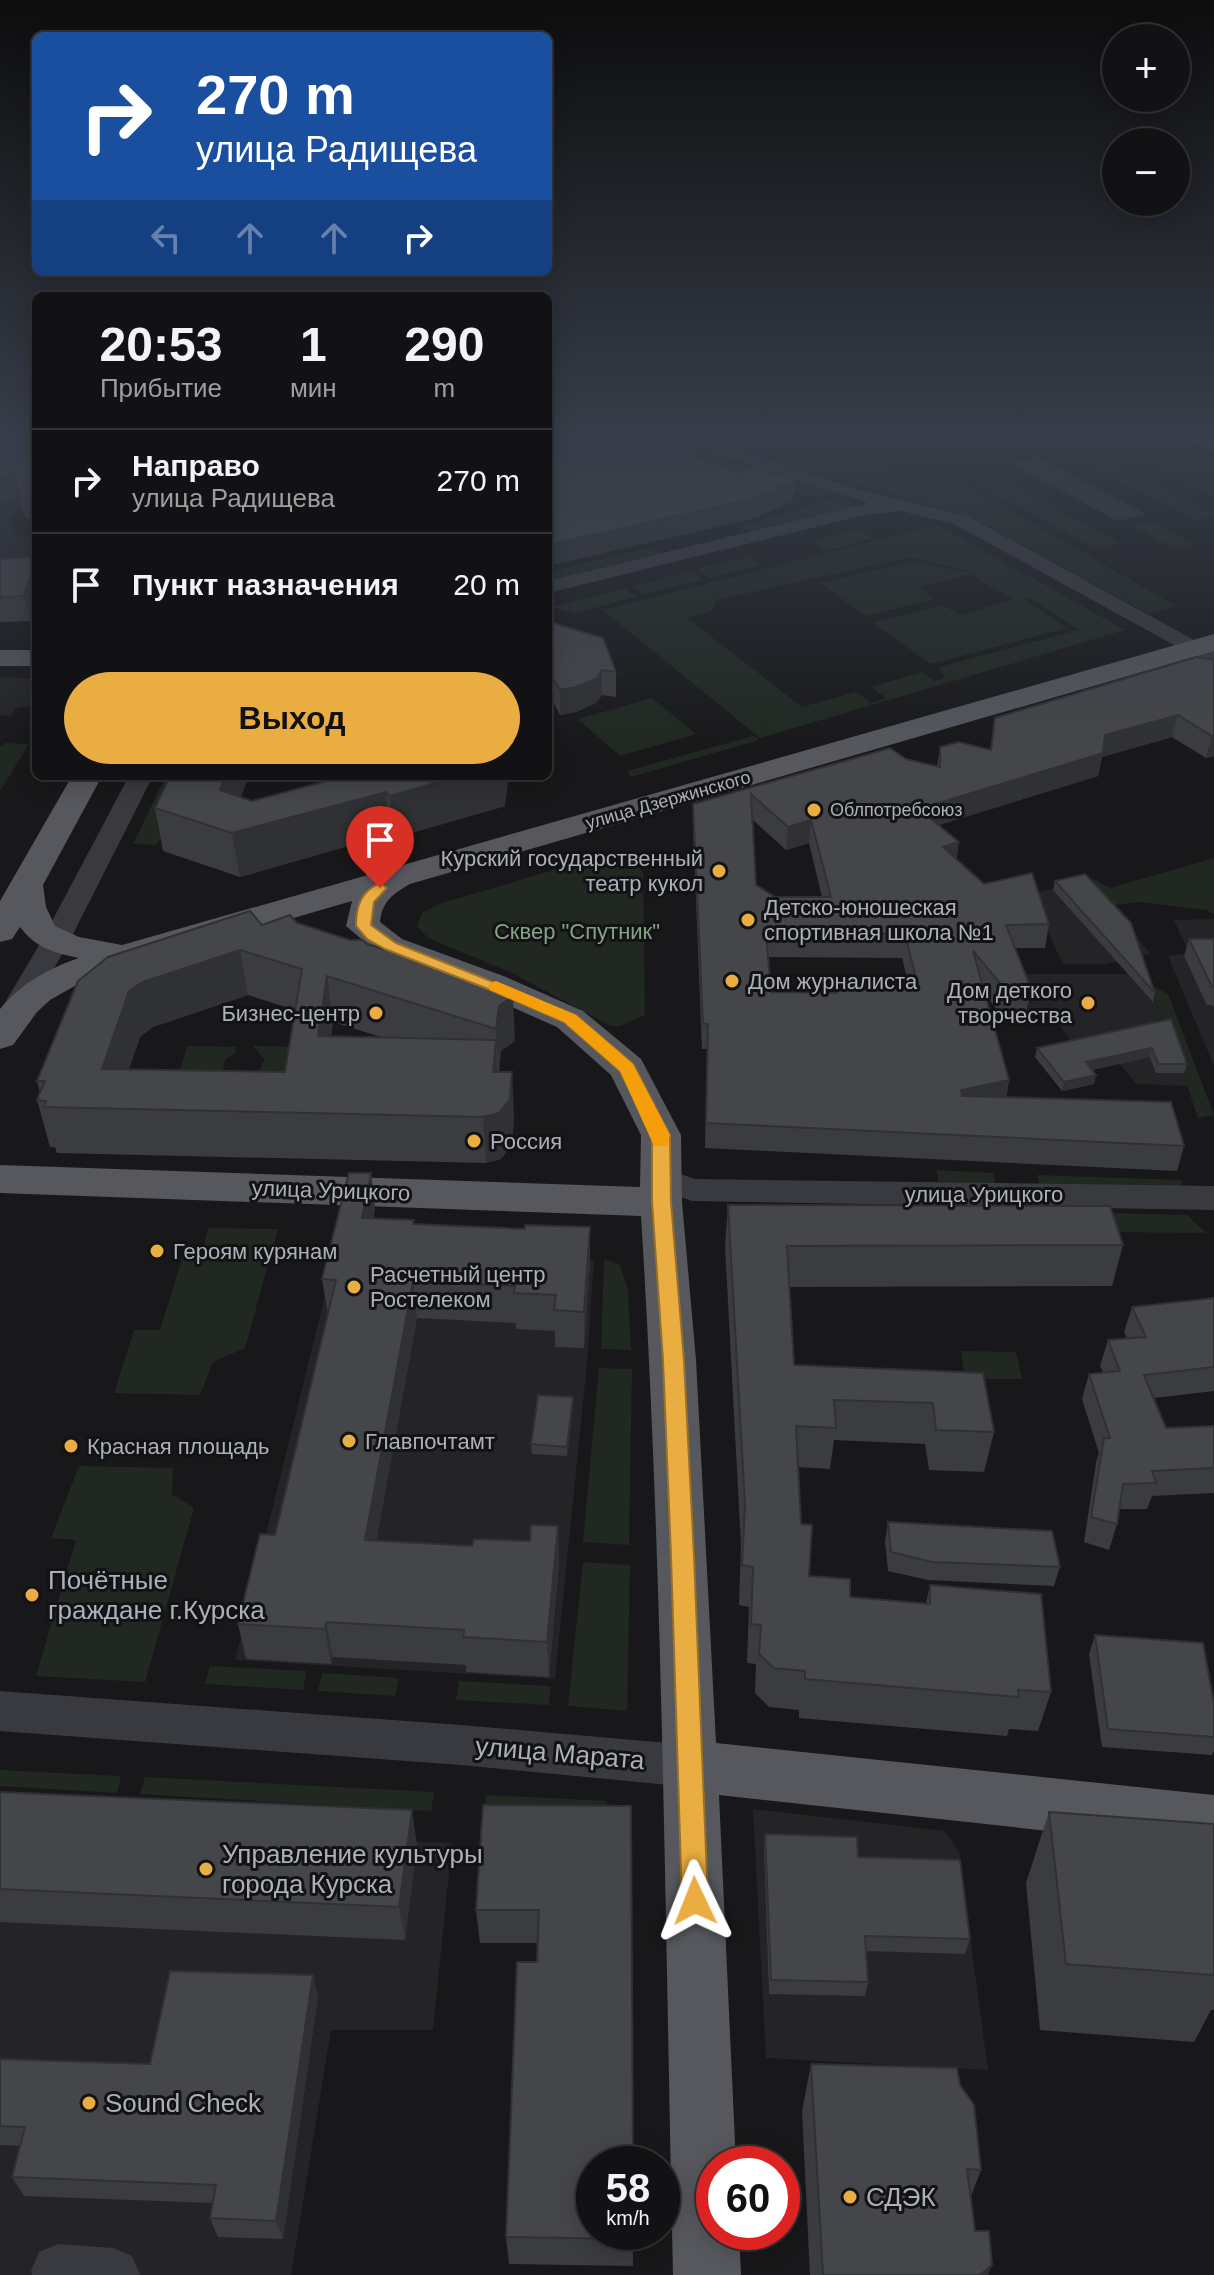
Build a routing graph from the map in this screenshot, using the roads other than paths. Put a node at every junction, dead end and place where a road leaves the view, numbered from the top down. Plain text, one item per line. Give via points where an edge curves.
1 (734, 541) edge
2 (1001, 541) edge
3 (552, 586) edge
4 (1207, 650) edge
5 (0, 658) edge
6 (32, 658) edge
7 (85, 780) edge
8 (139, 780) edge
9 (398, 877) junction
10 (27, 887) junction
11 (0, 932) edge
12 (55, 942) junction
13 (122, 956) junction
14 (5, 1029) edge
15 (0, 1179) edge
16 (661, 1190) junction
17 (1214, 1198) edge
18 (0, 1711) edge
19 (690, 1766) junction
20 (1214, 1822) edge
21 (58, 2271) dead end
22 (113, 2275) edge
23 (707, 2275) edge

1 - 3 street
2 - 4 street
4 - 9 main road, улица Дзержинского
5 - 6 main road
7 - 10 main road
8 - 12 street
9 - 13 main road, улица Дзержинского
9 - 16 main road via 367,901 366,929 390,946 570,1019 627,1068 661,1135
10 - 11 main road
10 - 12 main road via 31,921
12 - 13 main road
12 - 14 street
13 - 14 main road, улица Дзержинского via 46,983
15 - 16 main road, улица Урицкого
16 - 17 street, улица Урицкого
16 - 19 main road
18 - 19 street, улица Марата
19 - 20 main road, улица Марата
19 - 23 main road
21 - 22 street

